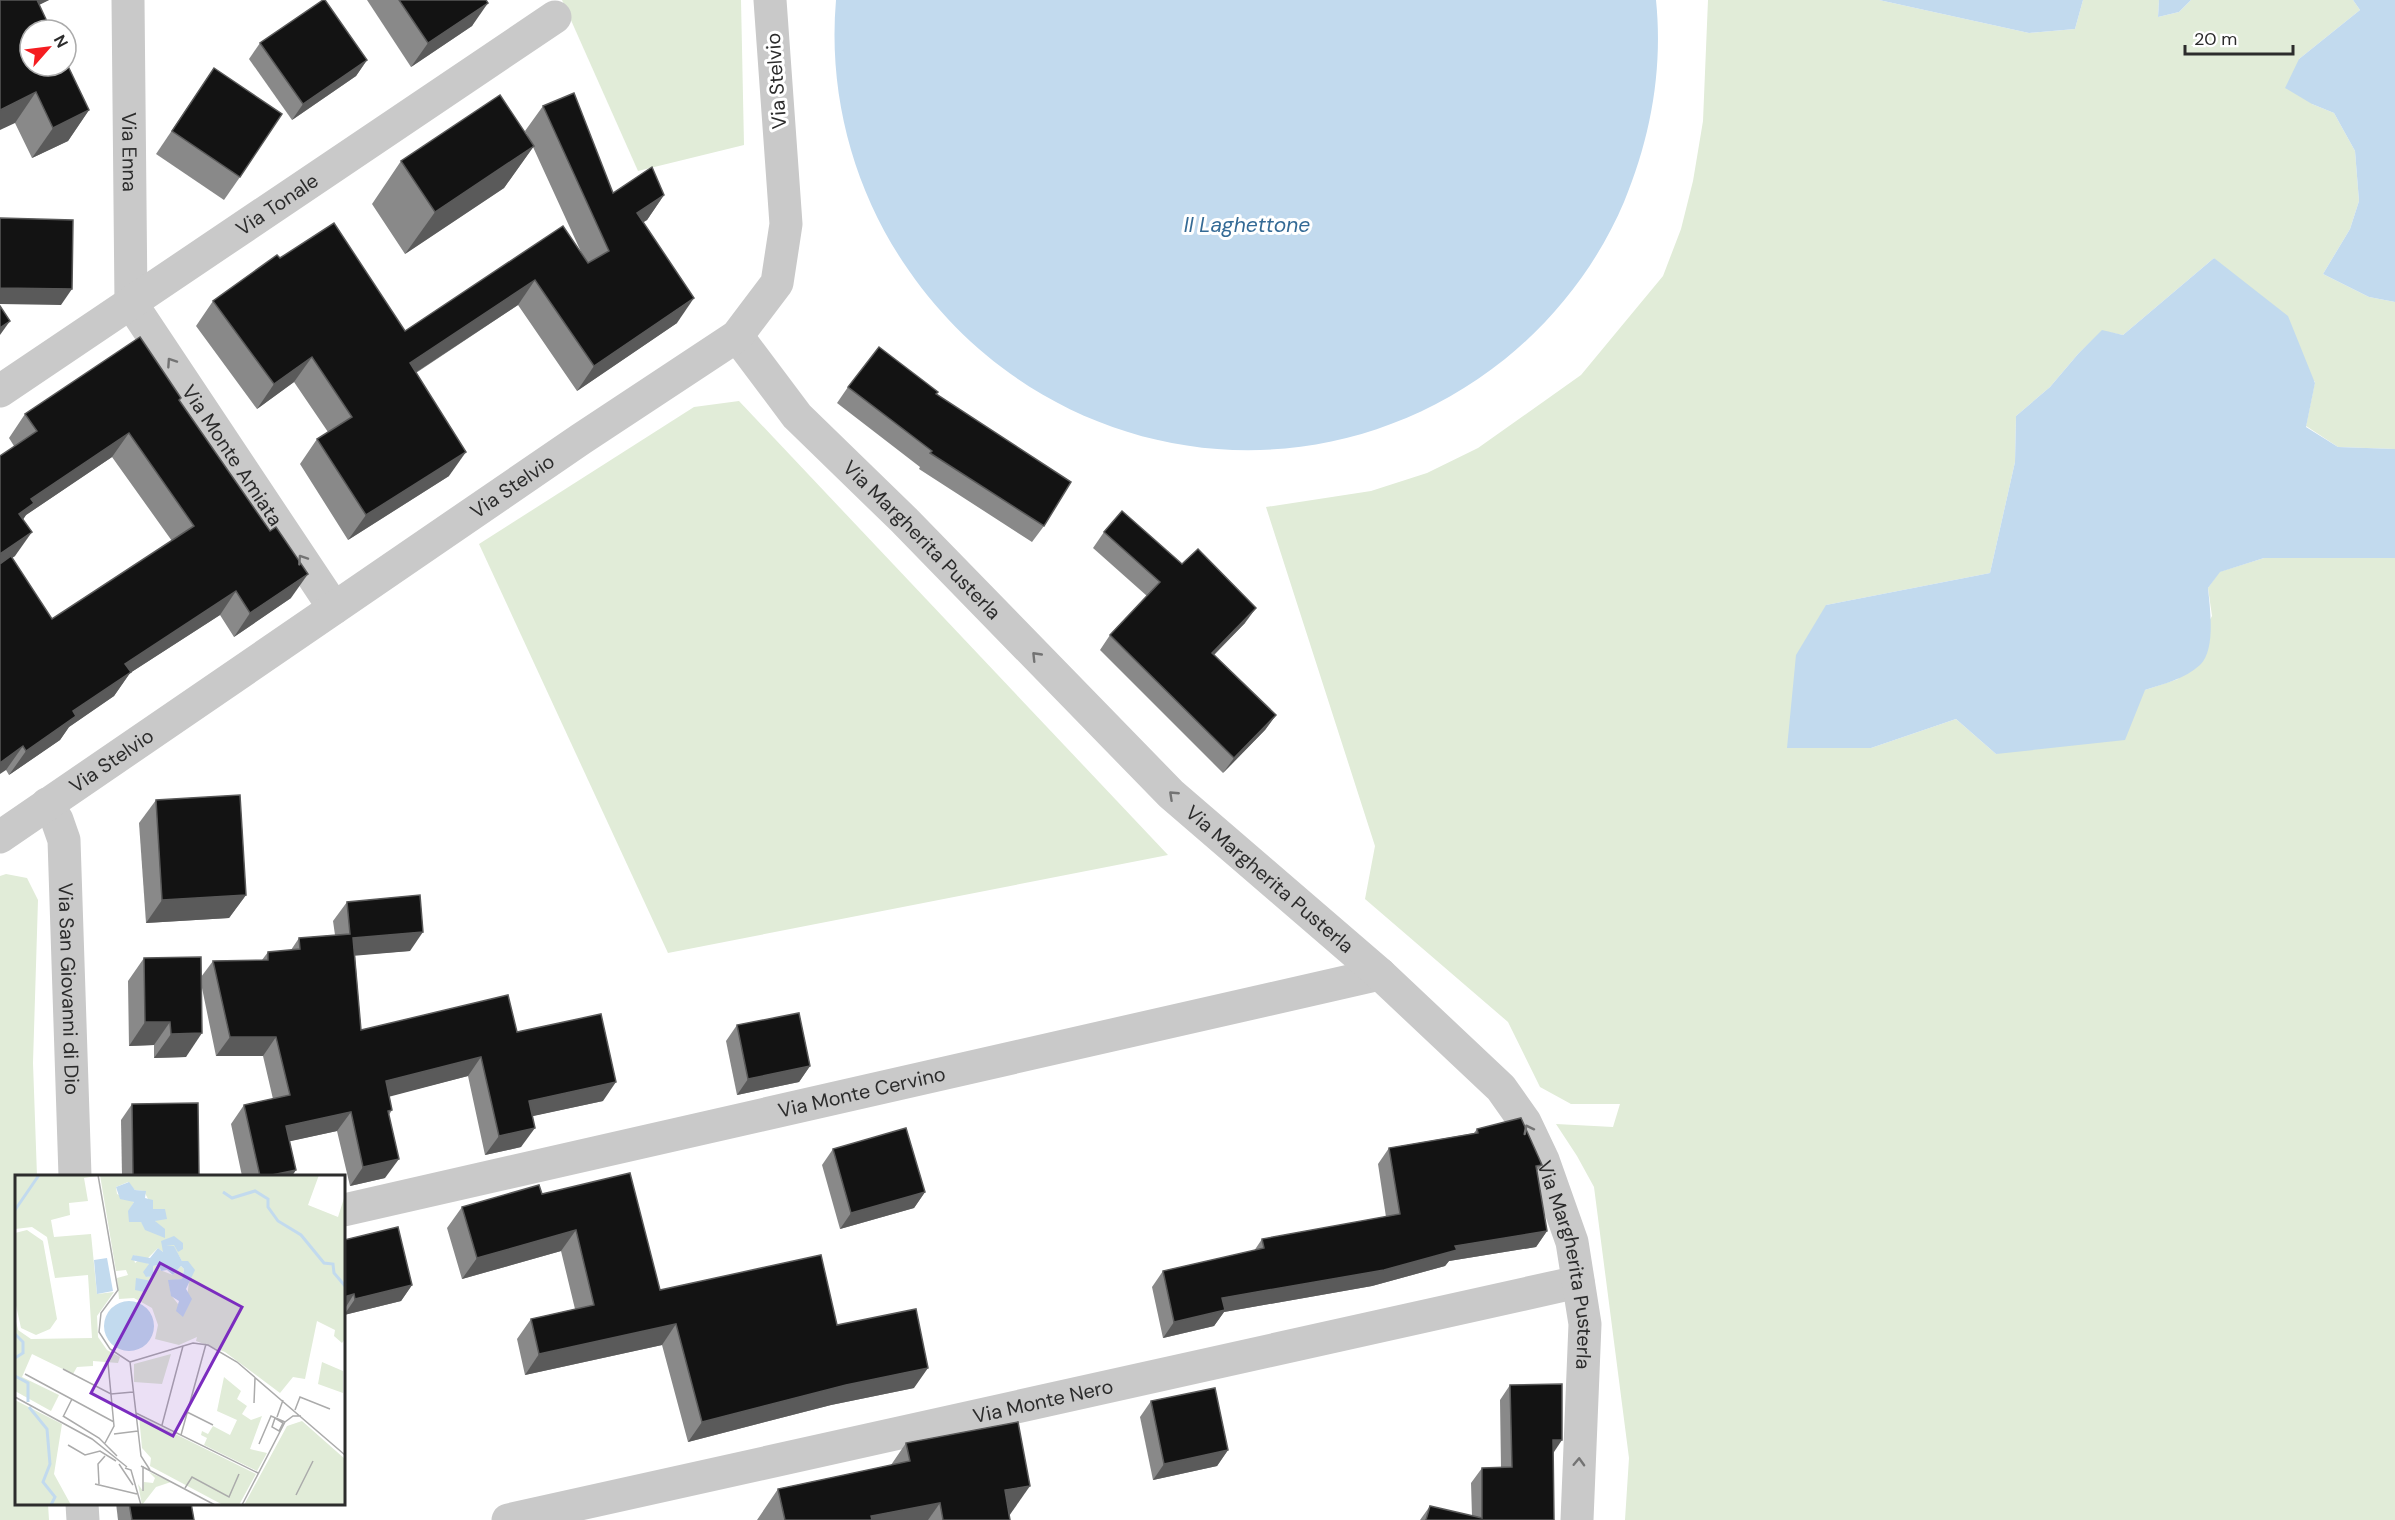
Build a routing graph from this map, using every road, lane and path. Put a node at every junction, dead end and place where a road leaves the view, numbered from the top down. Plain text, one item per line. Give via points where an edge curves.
1 (128, 0) edge
2 (770, 0) edge
3 (555, 17) dead end
4 (131, 303) junction
5 (737, 336) junction
6 (0, 391) edge
7 (334, 608) junction
8 (47, 804) junction
9 (0, 837) edge
10 (1380, 974) junction
11 (75, 1175) edge
12 (345, 1210) edge
13 (1578, 1282) junction
14 (82, 1505) edge
15 (83, 1520) edge
16 (508, 1520) edge
17 (1577, 1520) edge

1 - 4 street, Via Enna
2 - 5 street, Via Stelvio via 786,224 777,283
3 - 4 street, Via Tonale
4 - 6 street, Via Tonale
7 -> 4 street, Via Monte Amiata
5 - 7 street, Via Stelvio
10 -> 5 street, Via Margherita Pusterla via 1171,794 797,416
7 - 8 street, Via Stelvio
8 - 9 street, Via Stelvio
8 - 11 street, Via San Giovanni di Dio via 60,826 64,848
10 - 12 street, Via Monte Cervino
13 -> 10 street, Via Margherita Pusterla via 1572,1242 1525,1122 1501,1088
13 - 16 street, Via Monte Nero
17 -> 13 street, Via Margherita Pusterla via 1585,1324
14 - 15 street

